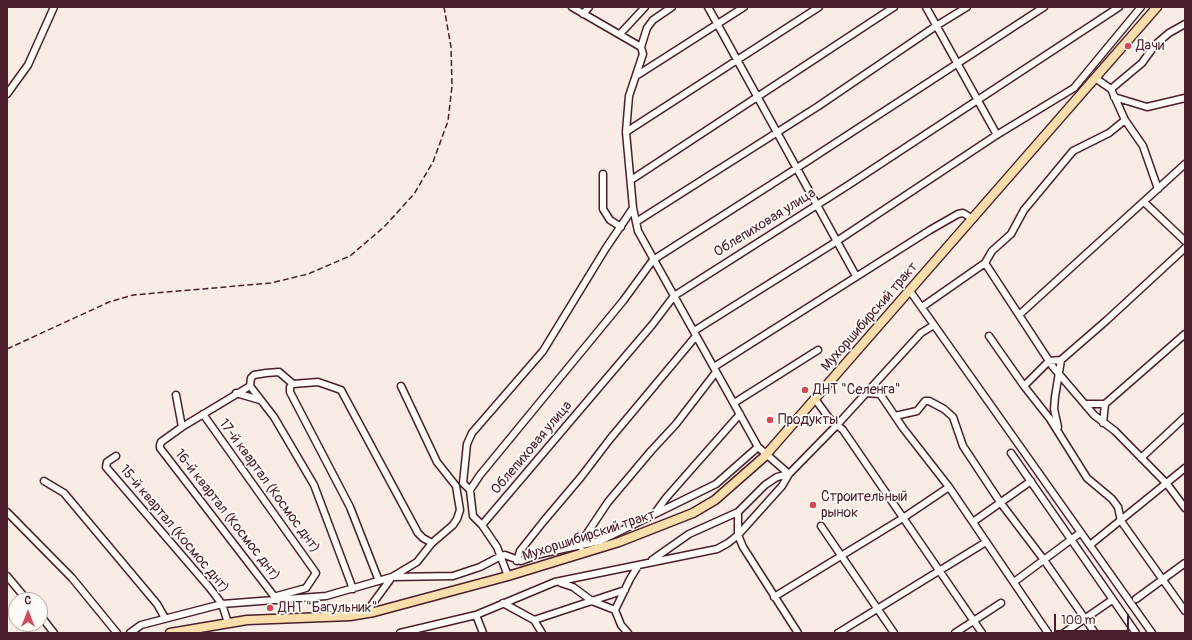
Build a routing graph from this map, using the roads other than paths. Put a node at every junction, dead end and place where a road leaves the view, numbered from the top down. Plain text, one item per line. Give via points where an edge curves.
1 (54, 7) edge
2 (572, 7) edge
3 (589, 7) edge
4 (645, 7) edge
5 (672, 7) edge
6 (708, 7) edge
7 (744, 7) edge
8 (819, 7) edge
9 (894, 7) edge
10 (926, 7) edge
11 (967, 7) edge
12 (1044, 7) edge
13 (1119, 7) edge
14 (1141, 7) edge
15 (1157, 7) edge
16 (584, 14) junction
17 (718, 24) junction
18 (1185, 24) edge
19 (936, 26) junction
20 (620, 34) junction
21 (641, 48) junction
22 (738, 59) junction
23 (957, 64) junction
24 (1094, 65) junction
25 (636, 76) junction
26 (1096, 77) junction
27 (1111, 89) junction
28 (7, 94) edge
29 (1114, 97) junction
30 (757, 98) junction
31 (1185, 98) edge
32 (978, 100) junction
33 (1125, 120) junction
34 (626, 132) junction
35 (778, 132) junction
36 (997, 135) junction
37 (1185, 164) edge
38 (798, 168) junction
39 (603, 174) dead end
40 (631, 180) junction
41 (1158, 189) junction
42 (1144, 202) junction
43 (817, 204) junction
44 (633, 208) junction
45 (973, 218) junction
46 (636, 222) junction
47 (621, 227) junction
48 (836, 241) junction
49 (1185, 241) edge
50 (1185, 248) edge
51 (654, 260) junction
52 (985, 263) junction
53 (856, 276) junction
54 (910, 291) junction
55 (674, 296) junction
56 (922, 307) junction
57 (1019, 315) junction
58 (934, 325) junction
59 (695, 333) junction
60 (1185, 334) edge
61 (989, 336) dead end
62 (818, 350) dead end
63 (1061, 360) junction
64 (1049, 361) junction
65 (715, 370) junction
66 (1058, 373) junction
67 (294, 384) junction
68 (250, 386) junction
69 (401, 386) dead end
70 (1024, 386) junction
71 (236, 393) junction
72 (865, 393) junction
73 (176, 395) dead end
74 (815, 399) junction
75 (260, 400) junction
76 (734, 403) junction
77 (1087, 404) junction
78 (1105, 404) junction
79 (203, 414) junction
80 (740, 414) junction
81 (895, 416) junction
82 (1185, 417) edge
83 (1103, 422) junction
84 (837, 425) junction
85 (182, 427) junction
86 (1063, 439) junction
87 (758, 447) junction
88 (1011, 453) dead end
89 (767, 454) junction
90 (116, 456) dead end
91 (1141, 458) junction
92 (1185, 468) edge
93 (789, 474) junction
94 (44, 480) dead end
95 (1031, 480) junction
96 (463, 483) junction
97 (1167, 484) junction
98 (456, 486) junction
99 (949, 487) junction
100 (470, 490) junction
101 (1000, 502) junction
102 (1185, 508) edge
103 (7, 512) edge
104 (738, 512) junction
105 (655, 514) junction
106 (903, 518) junction
107 (1121, 521) junction
108 (973, 522) junction
109 (482, 525) junction
110 (821, 526) dead end
111 (1080, 533) junction
112 (738, 535) junction
113 (1072, 539) junction
114 (986, 542) junction
115 (432, 543) junction
116 (1090, 545) junction
117 (581, 549) junction
118 (501, 556) junction
119 (841, 556) junction
120 (1044, 560) junction
121 (517, 561) junction
122 (650, 561) junction
123 (1185, 563) edge
124 (638, 566) junction
125 (939, 571) junction
126 (7, 576) edge
127 (508, 576) junction
128 (392, 577) junction
129 (1162, 578) junction
130 (379, 581) junction
131 (555, 582) junction
132 (1014, 582) junction
133 (353, 589) junction
134 (625, 590) junction
135 (20, 592) edge
136 (774, 597) junction
137 (276, 598) junction
138 (1136, 599) dead end
139 (1112, 600) junction
140 (592, 601) junction
141 (503, 603) junction
142 (1002, 603) dead end
143 (222, 604) junction
144 (877, 609) junction
145 (615, 610) junction
146 (1185, 611) edge
147 (365, 614) junction
148 (476, 615) junction
149 (165, 618) junction
150 (1085, 619) junction
151 (534, 620) junction
152 (974, 621) junction
153 (228, 623) junction
154 (429, 626) junction
155 (117, 633) edge
156 (130, 633) edge
157 (170, 633) edge
158 (400, 633) edge
159 (424, 633) edge
160 (483, 633) edge
161 (542, 633) edge
162 (628, 633) edge
163 (798, 633) edge
164 (838, 633) edge
165 (894, 633) edge
166 (955, 633) edge
167 (982, 633) edge
168 (1048, 633) edge
169 (1064, 633) edge
170 (1095, 633) edge
171 (1136, 633) edge
172 (1152, 633) edge

1 - 28 street via 28,65
2 - 16 street
3 - 16 street
4 - 20 street
5 - 21 street via 653,20 647,28
6 - 17 street
7 - 17 street
8 - 22 street
9 - 30 street
10 - 19 street
11 - 19 street
12 - 23 street
13 - 32 street, Облепиховая улица
14 - 24 street
15 - 26 main road, Мухоршибирский тракт
16 - 20 street
17 - 22 street
17 - 25 street
18 - 27 street via 1155,45 1142,63
19 - 23 street
19 - 35 street
20 - 21 street
21 - 25 street via 643,54
22 - 30 street
22 - 34 street
23 - 32 street
23 - 38 street
24 - 26 street
24 - 36 street via 1074,88
25 - 34 street via 630,96
26 - 27 street
26 - 45 main road, Мухоршибирский тракт
27 - 29 street
29 - 31 street via 1147,107
29 - 33 street
30 - 35 street
30 - 40 street
32 - 36 street
32 - 43 street, Облепиховая улица
33 - 41 street via 1143,146
33 - 52 street via 1109,133 1073,151 1024,210 1011,234 992,251
34 - 40 street
35 - 38 street
35 - 46 street
36 - 48 street
37 - 41 street
38 - 43 street
38 - 51 street
39 - 47 street via 603,209 610,220
40 - 44 street
41 - 42 street
42 - 49 street
42 - 57 street
43 - 48 street
43 - 55 street, Облепиховая улица
44 - 46 street
44 - 47 street
45 - 53 street via 963,213 958,214
45 - 54 main road, Мухоршибирский тракт
46 - 51 street via 638,231
47 - 96 street via 543,351 472,433 465,454
48 - 53 street
48 - 59 street
50 - 63 street
51 - 55 street
51 - 100 street
52 - 56 street
52 - 57 street
53 - 65 street
54 - 56 street
54 - 74 main road, Мухоршибирский тракт
55 - 59 street
55 - 109 street, Облепиховая улица
56 - 58 street
57 - 64 street
58 - 72 street via 921,333
58 - 111 street
59 - 65 street
59 - 121 street via 543,522 520,552
60 - 78 street
61 - 70 street
62 - 76 street
63 - 64 street
63 - 66 street
64 - 66 street
64 - 70 street
65 - 76 street
65 - 117 street via 676,424 608,502
66 - 77 street
66 - 86 street via 1054,409
67 - 68 street via 279,372 254,375
67 - 115 street via 318,382 340,390 418,533
67 - 130 street via 290,387 290,392 350,507
68 - 71 street
68 - 75 street
69 - 98 street via 437,462
70 - 86 street
71 - 75 street
71 - 79 street
72 - 81 street via 880,394
72 - 84 street
73 - 85 street
74 - 84 street via 828,418
74 - 89 main road, Мухоршибирский тракт
75 - 133 street via 274,417 314,486
76 - 80 street
77 - 78 street
77 - 83 street via 1094,415
78 - 83 street
79 - 85 street
79 - 137 street, 17-й квартал (Космос днт) via 316,572 306,588
80 - 87 street
80 - 105 street
81 - 99 street
81 - 101 street via 917,411 925,402 934,403 944,409 953,417 963,446
82 - 91 street
83 - 91 street
84 - 93 street
84 - 106 street
85 - 137 street, 16-й квартал (Космос днт) via 161,442 160,448
86 - 107 street via 1087,478 1118,507
87 - 89 street
87 - 105 street via 716,484
88 - 95 street
89 - 93 street
89 - 117 main road, Мухоршибирский тракт via 715,500 693,513 619,542
90 - 143 street, 15-й квартал (Космос днт) via 106,462 106,467
91 - 97 street
92 - 97 street
93 - 104 street via 777,477 764,485
93 - 112 street via 782,486
94 - 149 street via 64,493 157,604
95 - 101 street
95 - 113 street
96 - 98 street
96 - 100 street
97 - 102 street
97 - 107 street
98 - 115 street via 460,510 457,519
99 - 106 street
99 - 108 street
100 - 109 street via 473,516
101 - 108 street
101 - 120 street
103 - 155 street via 72,578
104 - 112 street
104 - 122 street via 689,534
105 - 117 street
106 - 119 street
106 - 125 street
107 - 116 street
107 - 129 street
108 - 114 street
109 - 118 street
110 - 119 street
111 - 113 street
111 - 116 street
112 - 122 street via 717,549
112 - 136 street
113 - 120 street
113 - 139 street
114 - 125 street
114 - 132 street
115 - 128 street via 417,562
116 - 172 street
117 - 121 street via 540,554 524,561
117 - 127 main road, Мухоршибирский тракт
118 - 121 street via 505,555
118 - 127 street
118 - 128 street via 480,567 453,576
119 - 136 street
119 - 144 street
120 - 132 street
120 - 150 street
122 - 124 street
123 - 129 street
124 - 131 street
124 - 134 street
125 - 144 street
125 - 152 street
126 - 135 street
127 - 147 main road, Мухоршибирский тракт
128 - 130 street
128 - 147 street
129 - 138 street
129 - 146 street
130 - 133 street
131 - 140 street via 573,587
131 - 141 street
132 - 168 street
133 - 137 street via 326,596
134 - 140 street
134 - 145 street
136 - 163 street
137 - 143 street
139 - 150 street
139 - 171 street
140 - 145 street
140 - 151 street
141 - 148 street
141 - 151 street
142 - 152 street
143 - 149 street
143 - 153 street, 15-й квартал (Космос днт)
144 - 164 street
144 - 165 street
145 - 162 street via 621,625
147 - 153 main road, Мухоршибирский тракт
148 - 154 street
148 - 160 street
149 - 156 street via 141,625
150 - 169 street
150 - 170 street
151 - 161 street
152 - 166 street
152 - 167 street
153 - 157 main road, Мухоршибирский тракт
154 - 158 street
154 - 159 street

